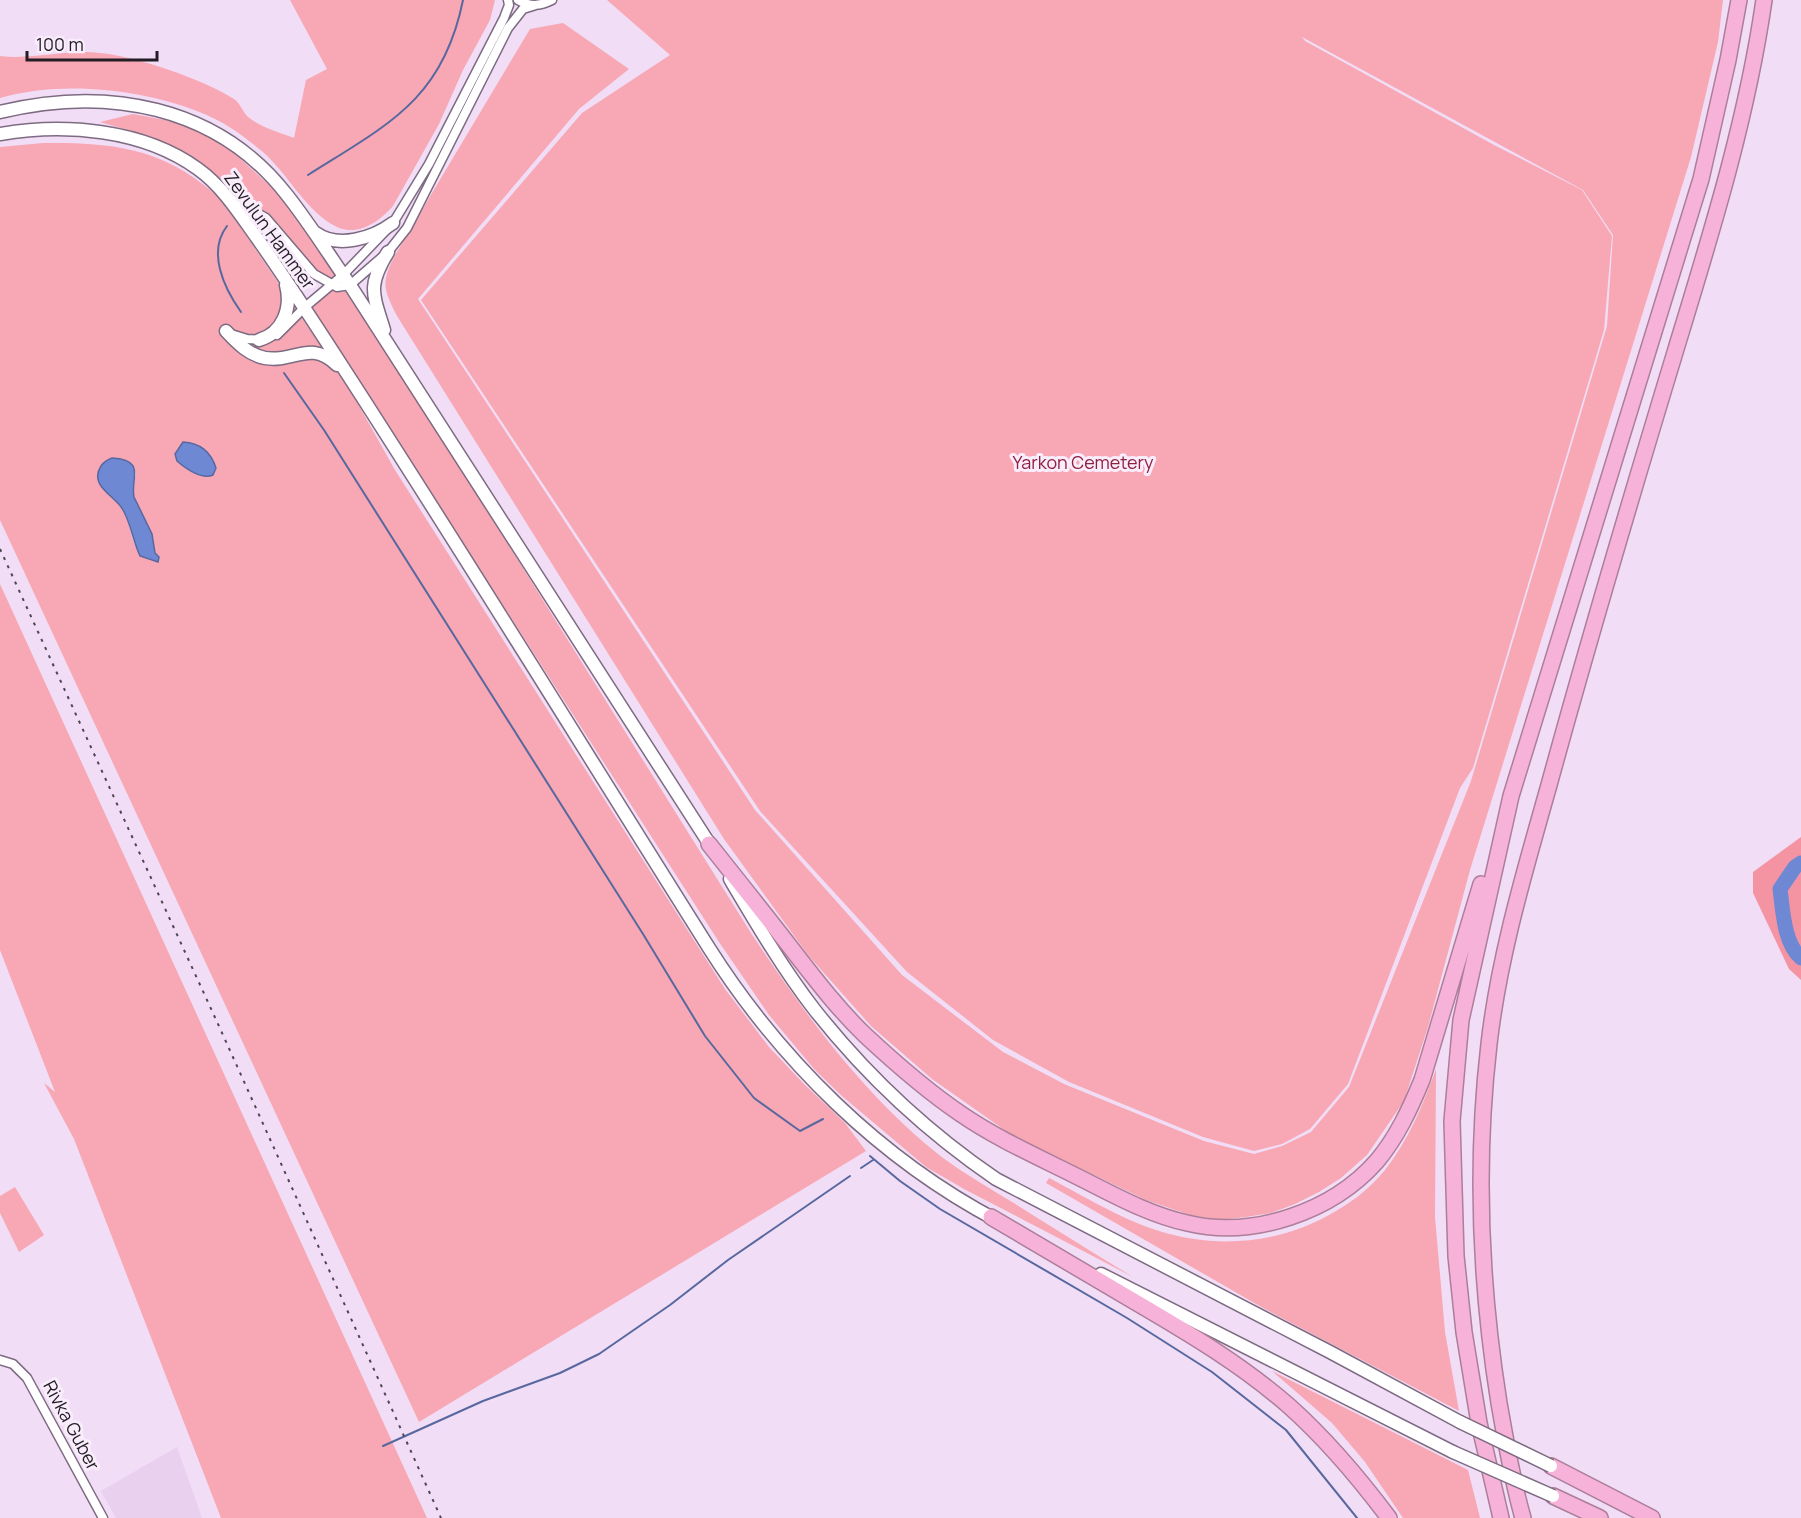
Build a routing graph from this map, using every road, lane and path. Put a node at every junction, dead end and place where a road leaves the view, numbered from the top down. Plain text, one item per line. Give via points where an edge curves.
1 (508, 0) edge
2 (518, 0) edge
3 (552, 0) edge
4 (1739, 0) edge
5 (1764, 1) edge
6 (536, 5) junction
7 (0, 112) edge
8 (0, 134) edge
9 (227, 196) junction
10 (393, 223) junction
11 (314, 231) junction
12 (388, 252) junction
13 (279, 270) junction
14 (346, 280) junction
15 (332, 285) junction
16 (304, 308) junction
17 (226, 331) joint
18 (259, 340) junction
19 (396, 356) junction
20 (349, 377) junction
21 (1511, 796) junction
22 (709, 844) junction
23 (991, 1217) junction
24 (0, 1360) edge
25 (1504, 1431) junction
26 (1551, 1466) joint
27 (1553, 1496) joint
28 (104, 1518) edge
29 (1389, 1518) edge
30 (1501, 1518) edge
31 (1523, 1518) edge
32 (1533, 1518) edge
33 (1600, 1518) edge
34 (1652, 1518) edge

1 - 10 street via 504,18 429,164
2 - 6 street
3 - 6 street
4 - 21 highway via 1701,179
5 - 25 highway via 1755,61 1731,163 1583,657 1499,979 1484,1089 1480,1178 1486,1302
6 - 12 street via 523,9 508,28 407,228
7 - 11 main road, Zevulun Hammer via 26,105 99,103 142,106 187,119 220,136 255,162 287,194
8 - 9 main road, Zevulun Hammer via 69,130 129,138 177,156 201,171
9 - 13 main road, Zevulun Hammer
9 - 15 street via 266,218 307,267
10 - 11 main road via 376,234 352,240 328,239
10 - 14 street
11 - 14 main road, Zevulun Hammer
12 - 14 street
12 - 19 main road via 373,288
13 - 16 main road, Zevulun Hammer
13 - 18 main road via 288,291 287,313 279,326
14 - 15 street
14 - 19 main road, Zevulun Hammer
15 - 16 street
16 - 18 street via 282,331
16 - 20 main road, Zevulun Hammer
17 - 18 street
17 - 20 main road via 259,356 318,353 332,359
19 - 22 main road
20 - 23 main road via 714,956 755,1014 807,1075 877,1139
21 - 22 highway via 1486,865 1422,1080 1396,1134 1365,1173 1319,1205 1276,1221 1234,1228 1188,1224 1154,1213 1011,1144 943,1101 851,1021
21 - 30 highway via 1467,987 1452,1121 1456,1256 1462,1312 1479,1423
22 - 26 main road, bridge via 814,1008 886,1090 951,1147 996,1179
23 - 27 main road, bridge via 1453,1452
23 - 29 highway via 1183,1330 1252,1376 1332,1449
24 - 28 street, Rivka Guber via 13,1364 27,1378
25 - 31 highway
25 - 32 highway
26 - 34 highway
27 - 33 highway

